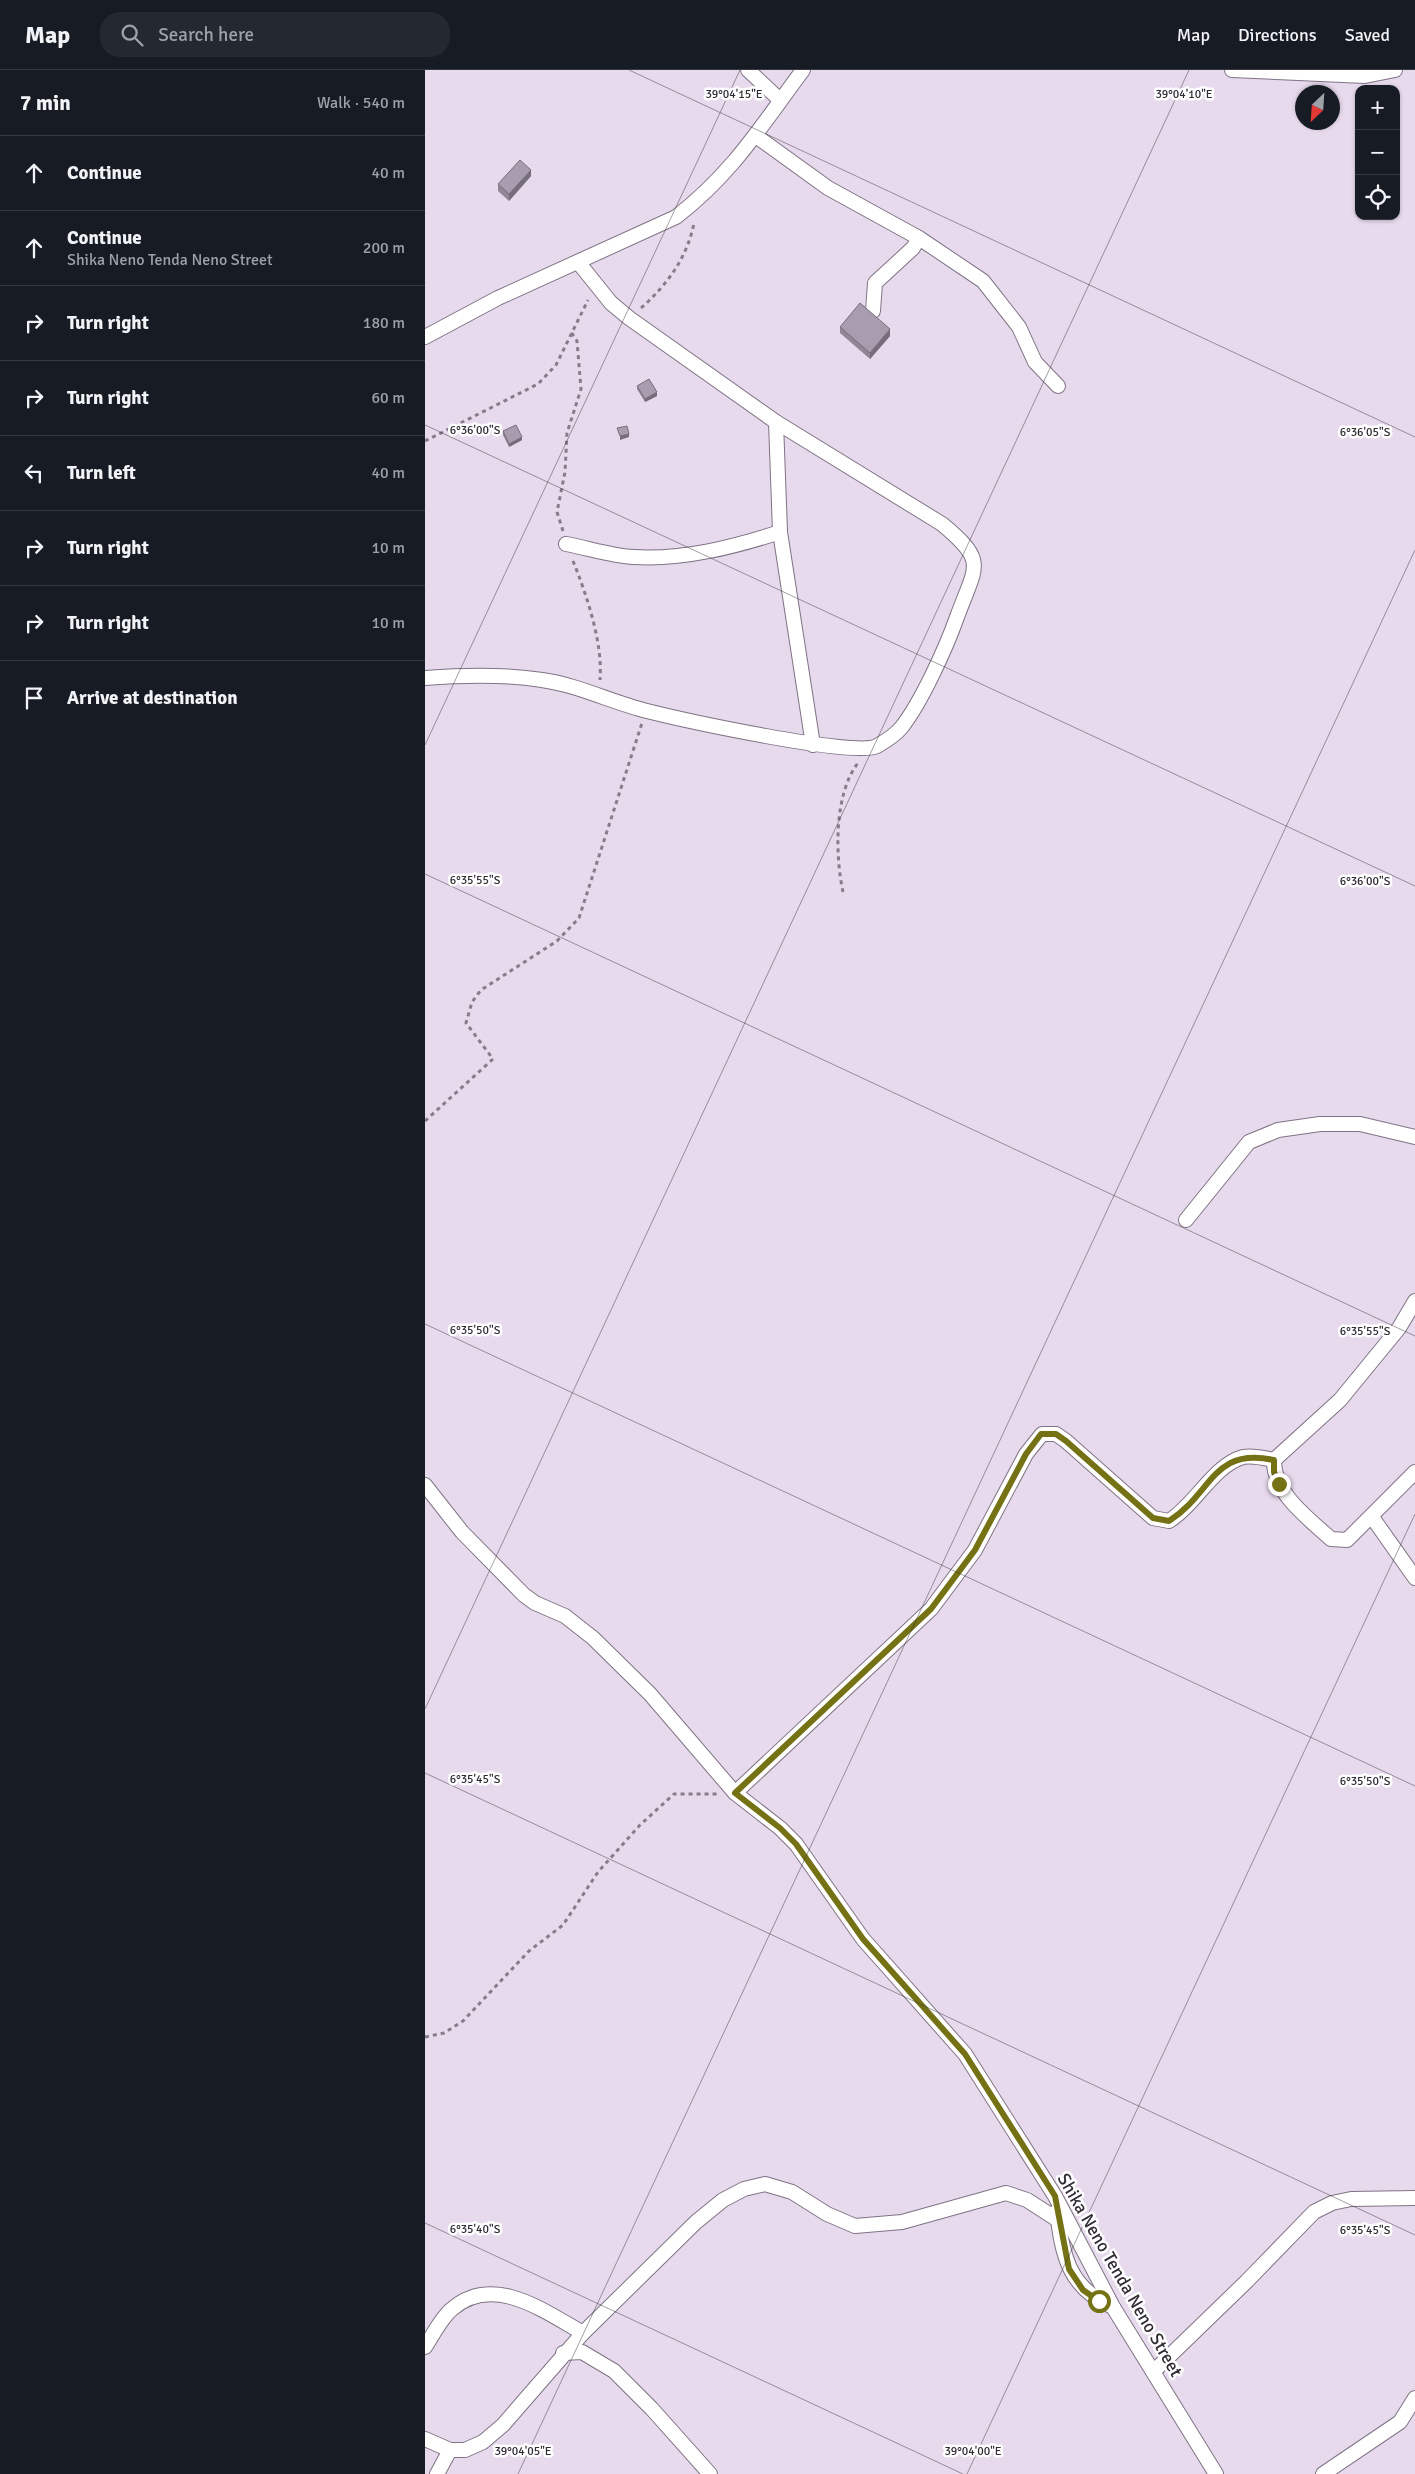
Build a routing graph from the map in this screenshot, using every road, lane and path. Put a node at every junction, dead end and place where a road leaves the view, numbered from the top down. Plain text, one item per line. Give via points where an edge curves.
1 (748, 70) edge
2 (803, 70) edge
3 (1232, 70) edge
4 (1395, 70) edge
5 (780, 100) junction
6 (757, 136) junction
7 (697, 201) junction
8 (919, 238) junction
9 (578, 262) junction
10 (596, 286) junction
11 (873, 311) edge
12 (629, 318) junction
13 (571, 332) junction
14 (425, 337) edge
15 (1058, 386) dead end
16 (776, 422) junction
17 (425, 441) edge
18 (780, 532) junction
19 (566, 544) junction
20 (425, 678) edge
21 (599, 694) junction
22 (645, 710) junction
23 (813, 745) junction
24 (875, 747) junction
25 (843, 892) dead end
26 (425, 1121) edge
27 (1415, 1137) edge
28 (1186, 1220) dead end
29 (1415, 1301) edge
30 (1274, 1460) junction
31 (1415, 1472) edge
32 (425, 1485) edge
33 (1372, 1517) junction
34 (1415, 1578) edge
35 (735, 1793) junction
36 (425, 2037) edge
37 (1055, 2196) junction
38 (1415, 2198) edge
39 (1058, 2220) junction
40 (1113, 2307) junction
41 (583, 2333) junction
42 (425, 2346) edge
43 (563, 2353) junction
44 (1154, 2371) junction
45 (1415, 2398) edge
46 (425, 2438) edge
47 (450, 2450) junction
48 (437, 2474) edge
49 (709, 2474) edge
50 (1215, 2474) edge
51 (1323, 2474) edge

1 - 5 street
2 - 5 street
3 - 4 street via 1365,76
5 - 6 street
6 - 7 street
6 - 8 street via 828,188
7 - 9 street via 676,217
7 - 12 path via 693,227 680,262 662,289
8 - 11 street via 913,248 875,283
8 - 15 street via 983,281 1019,327 1035,362
9 - 10 street
9 - 14 street via 498,298
10 - 12 street
10 - 13 path
12 - 16 street
13 - 17 path via 556,365 538,384
13 - 19 path via 577,341 581,389 567,433 565,472 557,512
16 - 18 street
16 - 24 street via 942,524 966,544 973,558 976,568 956,621 915,707 900,730
18 - 19 street via 744,544 671,557 632,557
18 - 23 street
19 - 21 path via 586,595 592,621 601,665
20 - 21 street via 468,675 542,680
21 - 22 street
22 - 23 street
22 - 26 path via 579,918 557,941 481,990 472,1002 466,1024 493,1059
23 - 24 street
24 - 25 path via 849,777 840,814 837,866
27 - 28 street via 1360,1124 1320,1124 1278,1130 1249,1142
29 - 30 street via 1399,1328 1340,1400
30 - 33 street via 1279,1484 1297,1507 1331,1539 1347,1540
30 - 35 street via 1244,1457 1227,1464 1181,1514 1169,1521 1153,1518 1056,1434 1041,1434 1026,1454 975,1550 931,1609
31 - 33 street
32 - 35 street, Shika Neno Tenda Neno Street via 462,1532 524,1594 535,1603 571,1620 649,1694
33 - 34 street
35 - 36 path via 674,1794 640,1825 598,1872 563,1925 529,1951 463,2021 443,2034
35 - 37 street, Shika Neno Tenda Neno Street via 796,1844 863,1939 965,2054
37 - 39 street
37 - 40 street, Shika Neno Tenda Neno Street
38 - 44 street via 1351,2199 1332,2203 1314,2212
39 - 40 street via 1069,2269 1083,2290
39 - 41 street via 1027,2200 1006,2193 902,2222 855,2226 827,2214 792,2192 765,2184 744,2189 723,2200 696,2222
40 - 44 street, Shika Neno Tenda Neno Street
41 - 42 street via 538,2308 503,2294 476,2294 451,2309
41 - 43 street
43 - 47 street via 490,2437 465,2450
43 - 49 street via 582,2352 614,2371
44 - 50 street, Shika Neno Tenda Neno Street
45 - 51 street via 1399,2422
46 - 47 street
47 - 48 street

